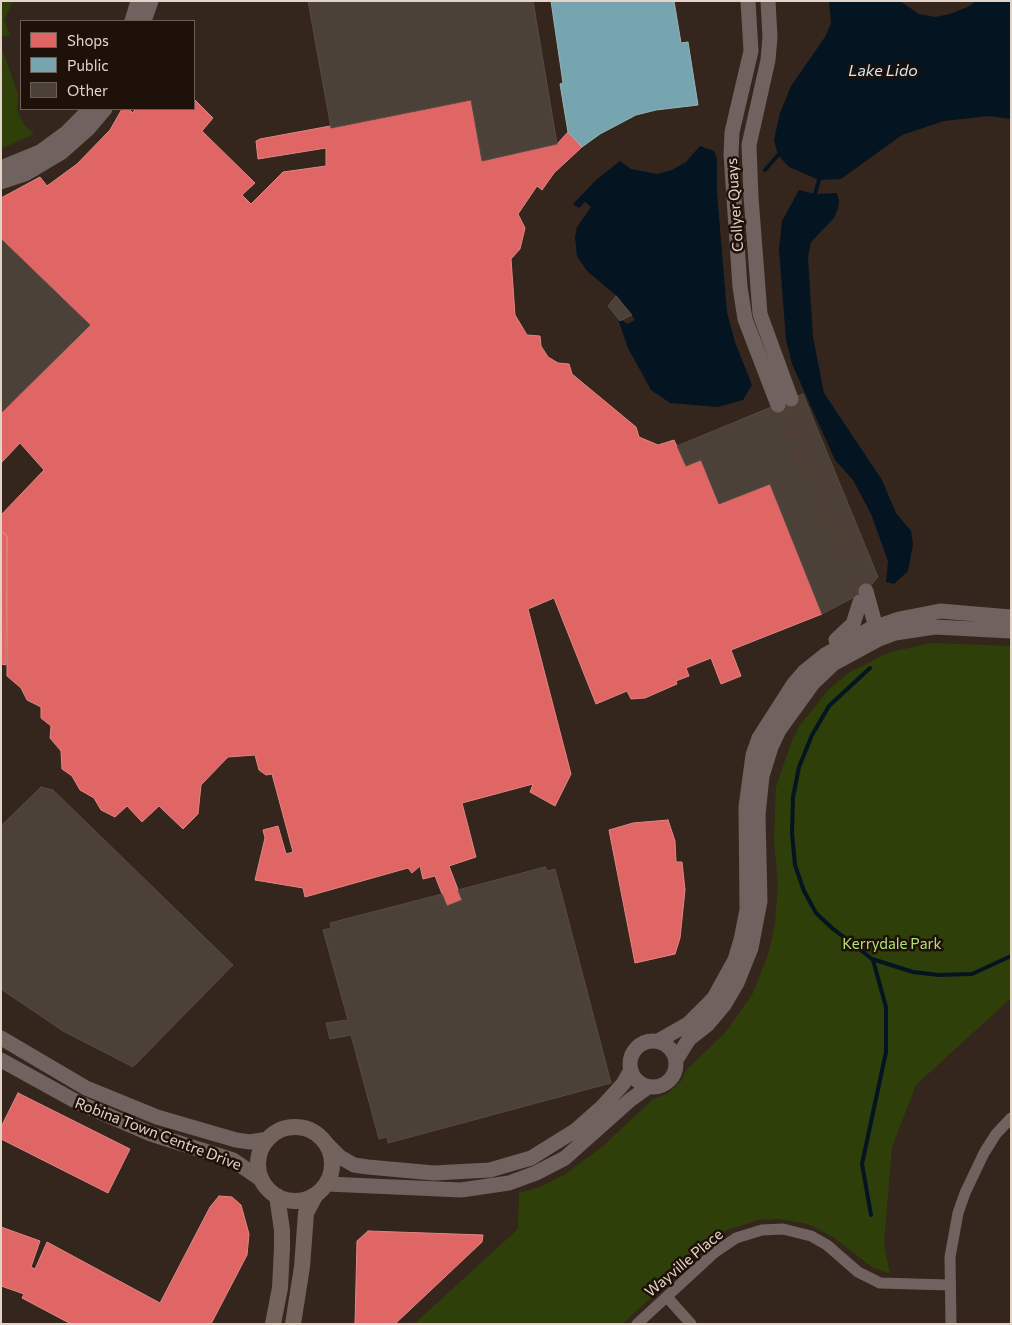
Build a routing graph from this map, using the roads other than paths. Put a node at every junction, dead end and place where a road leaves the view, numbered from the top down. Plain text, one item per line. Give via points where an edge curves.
1 (138, 1) edge
2 (151, 1) edge
3 (748, 1) edge
4 (768, 1) edge
5 (132, 20) edge
6 (144, 20) edge
7 (89, 110) edge
8 (104, 110) edge
9 (1, 168) edge
10 (1, 182) edge
11 (861, 596) junction
12 (1011, 617) edge
13 (899, 619) junction
14 (876, 631) junction
15 (1011, 631) edge
16 (825, 654) junction
17 (1, 1038) edge
18 (658, 1041) junction
19 (1, 1060) edge
20 (676, 1060) junction
21 (631, 1070) junction
22 (648, 1087) junction
23 (1011, 1118) edge
24 (268, 1139) junction
25 (327, 1144) junction
26 (262, 1180) junction
27 (327, 1184) junction
28 (277, 1196) junction
29 (315, 1196) junction
30 (949, 1285) junction
31 (667, 1297) junction
32 (273, 1324) edge
33 (293, 1324) edge
34 (637, 1324) edge
35 (691, 1324) edge
36 (951, 1324) edge

1 - 5 street
2 - 6 street
3 - 4 street, Collyer Quays via 751,51 732,132 731,154 740,287 745,319 785,402 760,314 750,182 751,130 768,60
7 - 9 street via 44,149 26,160
8 - 10 street via 62,152 25,174
11 - 13 street
11 - 14 street
11 - 16 street via 853,624 828,646
12 - 13 street via 940,611
13 - 14 street
14 - 15 street via 935,627
14 - 16 street
14 - 20 street via 813,683 779,730 771,747 762,776 758,806 760,901 751,948 724,1005 689,1039
16 - 18 street via 788,691 759,738 753,755 746,806 747,910 742,940 731,969 706,1007 688,1024
17 - 24 street, Robina Town Centre Drive via 86,1088 157,1117 236,1140
18 - 20 street via 670,1048
18 - 21 street via 646,1042 636,1048 630,1059
19 - 26 street, Robina Town Centre Drive via 91,1109 152,1134 233,1160
20 - 22 street via 669,1080 663,1085
21 - 22 street via 637,1081
21 - 25 street via 603,1106 576,1130 531,1158 490,1170 434,1173 354,1165
22 - 27 street via 565,1158 536,1174 509,1183 460,1190
23 - 30 street via 984,1153 965,1192 954,1232
24 - 25 main road via 281,1130 300,1127 315,1133
24 - 26 main road via 259,1158
25 - 27 main road via 332,1164
26 - 28 main road
27 - 29 main road
28 - 29 main road via 296,1201
28 - 32 main road via 282,1248 280,1288
29 - 33 main road via 306,1213
30 - 31 street, Wayville Place via 880,1283 858,1272 818,1240 792,1231 772,1229 728,1243
30 - 36 street
31 - 34 street, Wayville Place
31 - 35 street

